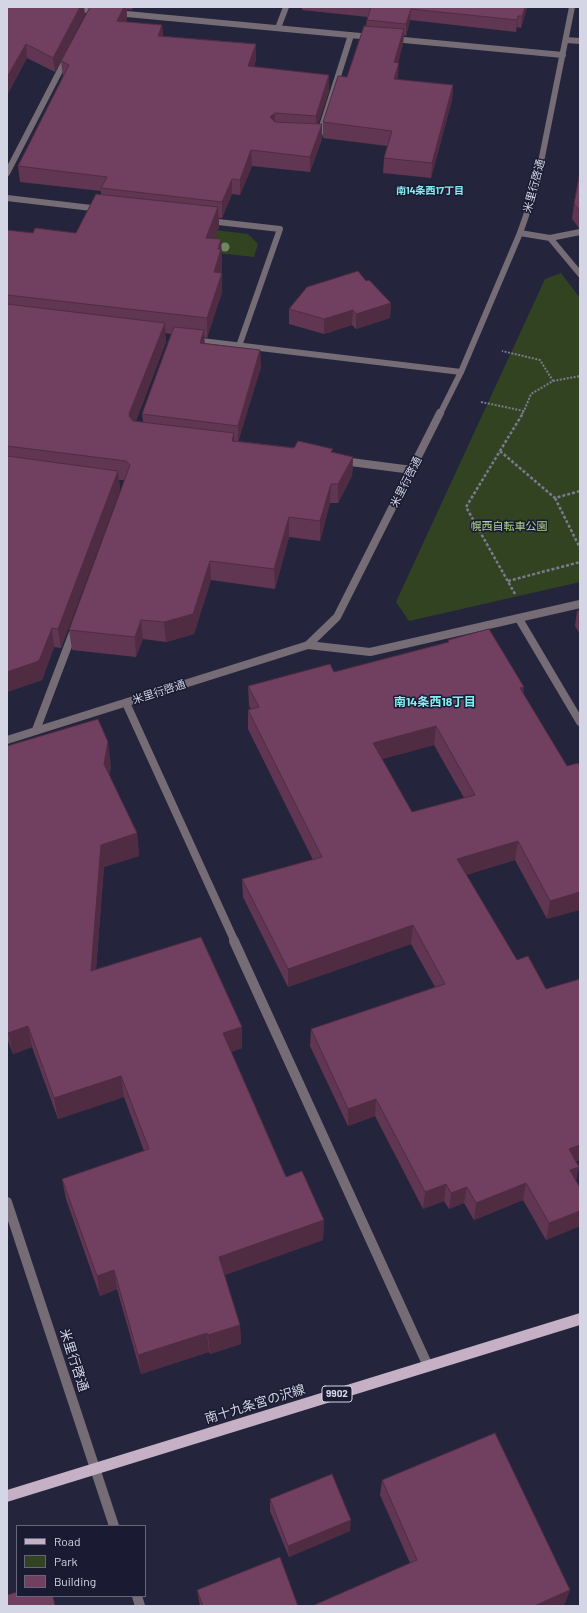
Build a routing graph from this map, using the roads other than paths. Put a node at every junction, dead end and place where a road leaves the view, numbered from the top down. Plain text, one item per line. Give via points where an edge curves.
1 (55, 7) edge
2 (286, 7) edge
3 (572, 7) edge
4 (93, 9) edge
5 (88, 18) edge
6 (278, 28) junction
7 (351, 35) junction
8 (374, 37) edge
9 (390, 39) edge
10 (566, 40) junction
11 (580, 41) edge
12 (69, 53) edge
13 (563, 55) junction
14 (311, 136) edge
15 (7, 173) edge
16 (7, 198) edge
17 (108, 210) edge
18 (202, 220) edge
19 (580, 232) edge
20 (520, 234) junction
21 (550, 238) junction
22 (580, 274) edge
23 (187, 340) edge
24 (239, 346) junction
25 (461, 372) junction
26 (332, 460) edge
27 (412, 470) junction
28 (580, 604) edge
29 (519, 619) junction
30 (76, 625) edge
31 (308, 644) junction
32 (126, 703) junction
33 (580, 722) edge
34 (36, 730) junction
35 (7, 740) edge
36 (7, 1202) edge
37 (580, 1319) edge
38 (428, 1366) junction
39 (95, 1469) junction
40 (7, 1496) edge
41 (114, 1525) edge

1 - 4 street
2 - 6 street
3 - 10 street, 米里行啓通
4 - 5 street
4 - 6 street
6 - 7 street
7 - 8 street
7 - 14 street via 319,136
9 - 13 street
10 - 11 street
10 - 13 street, 米里行啓通
12 - 15 street
13 - 20 street, 米里行啓通 via 536,186
16 - 17 street
18 - 24 street via 280,229
19 - 21 street
20 - 21 street
20 - 25 street, 米里行啓通
21 - 22 street
23 - 24 street
24 - 25 street
25 - 27 street, 米里行啓通
26 - 27 street
27 - 31 street, 米里行啓通 via 337,617
28 - 29 street
29 - 31 street via 370,652
29 - 33 street
30 - 34 street
31 - 32 street, 米里行啓通
32 - 34 street, 米里行啓通
32 - 38 street
34 - 35 street, 米里行啓通
36 - 39 street, 米里行啓通
37 - 38 main road, 南十九条宮の沢線 / 9902
38 - 39 main road, 南十九条宮の沢線 / 9902
39 - 40 main road, 南十九条宮の沢線 / 9902
39 - 41 street, 米里行啓通

